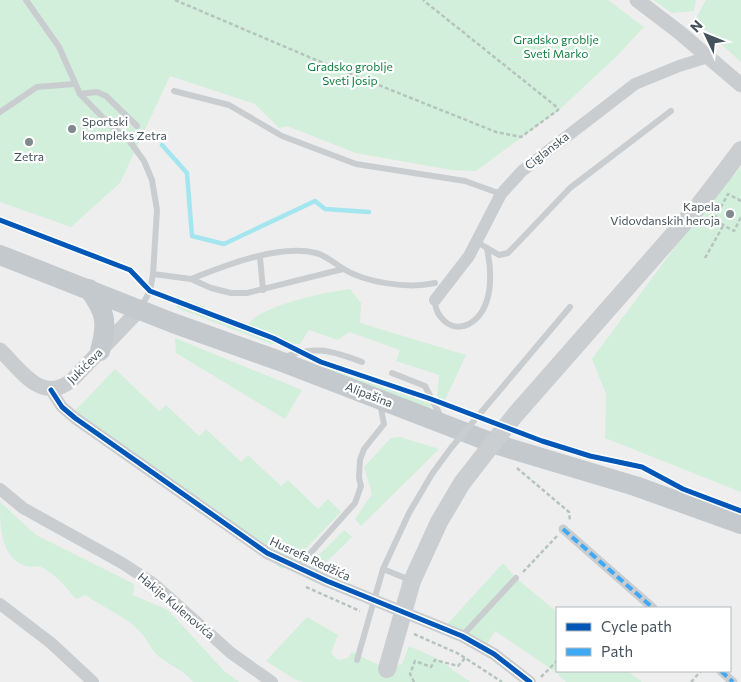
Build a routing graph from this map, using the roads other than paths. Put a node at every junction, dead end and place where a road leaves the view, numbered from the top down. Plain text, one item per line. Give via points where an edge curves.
1 (26, 0) edge
2 (636, 0) edge
3 (708, 57) junction
4 (74, 84) junction
5 (741, 85) edge
6 (174, 91) dead end
7 (80, 94) junction
8 (671, 111) dead end
9 (0, 112) edge
10 (137, 126) dead end
11 (741, 150) edge
12 (501, 194) junction
13 (482, 246) junction
14 (0, 255) edge
15 (260, 257) junction
16 (343, 269) junction
17 (153, 274) junction
18 (191, 279) junction
19 (435, 283) dead end
20 (89, 289) junction
21 (263, 290) junction
22 (435, 300) joint
23 (570, 307) dead end
24 (140, 309) junction
25 (0, 350) edge
26 (100, 351) junction
27 (277, 360) junction
28 (362, 362) dead end
29 (392, 373) dead end
30 (51, 390) junction
31 (381, 400) junction
32 (445, 424) junction
33 (0, 489) edge
34 (741, 524) edge
35 (563, 529) road end
36 (298, 567) junction
37 (383, 569) junction
38 (516, 578) road end
39 (412, 581) junction
40 (0, 604) edge
41 (652, 607) edge
42 (462, 636) junction
43 (357, 660) dead end
44 (387, 669) dead end
45 (722, 672) edge
46 (93, 682) edge
47 (272, 682) edge
48 (530, 682) edge
49 (732, 682) edge

1 - 4 lane via 59,47
2 - 3 street
3 - 5 street
3 - 12 street, Ciglanska via 635,84 522,171
4 - 7 lane
4 - 9 lane via 37,87
6 - 12 lane via 229,105 282,136 356,164 465,181
7 - 10 lane via 97,92 106,96
7 - 17 lane via 128,139 144,161 152,180 157,210
8 - 13 lane via 570,188 508,253 499,255
11 - 39 main road, bridge via 696,208 481,456 439,522
12 - 13 street, Ciglanska
13 - 22 street, Ciglanska
13 - 22 lane via 491,275 486,300 477,317 459,326 443,321 435,308
14 - 20 main road, Alipašina
15 - 16 lane via 302,251 319,254
15 - 18 lane
15 - 21 lane
16 - 19 lane via 386,283 421,287
16 - 21 lane
17 - 18 lane
17 - 24 lane via 150,291
18 - 21 lane via 232,293
20 - 24 main road, Alipašina
20 - 26 main road via 105,319 106,331
23 - 37 lane, bridge via 432,474
24 - 26 street, Jukićeva
24 - 27 main road, Alipašina
25 - 30 street via 41,388
26 - 30 street, Jukićeva via 66,385
27 - 28 lane via 313,349 332,351
27 - 31 main road, Alipašina
29 - 32 lane via 425,386
30 - 36 street, Husrefa Redžića via 74,418 267,552
31 - 32 main road, Alipašina
31 - 36 lane via 384,424 364,449 360,460 360,494
32 - 34 main road, Alipašina via 498,445 635,486
33 - 47 street, Hakije Kulenovića via 23,508 154,584 231,653
35 - 41 street
36 - 42 street, Husrefa Redžića
37 - 39 lane
37 - 43 lane, bridge
38 - 42 lane
39 - 44 main road, bridge
40 - 46 street via 51,643
42 - 48 street, Husrefa Redžića via 494,654
45 - 49 street

